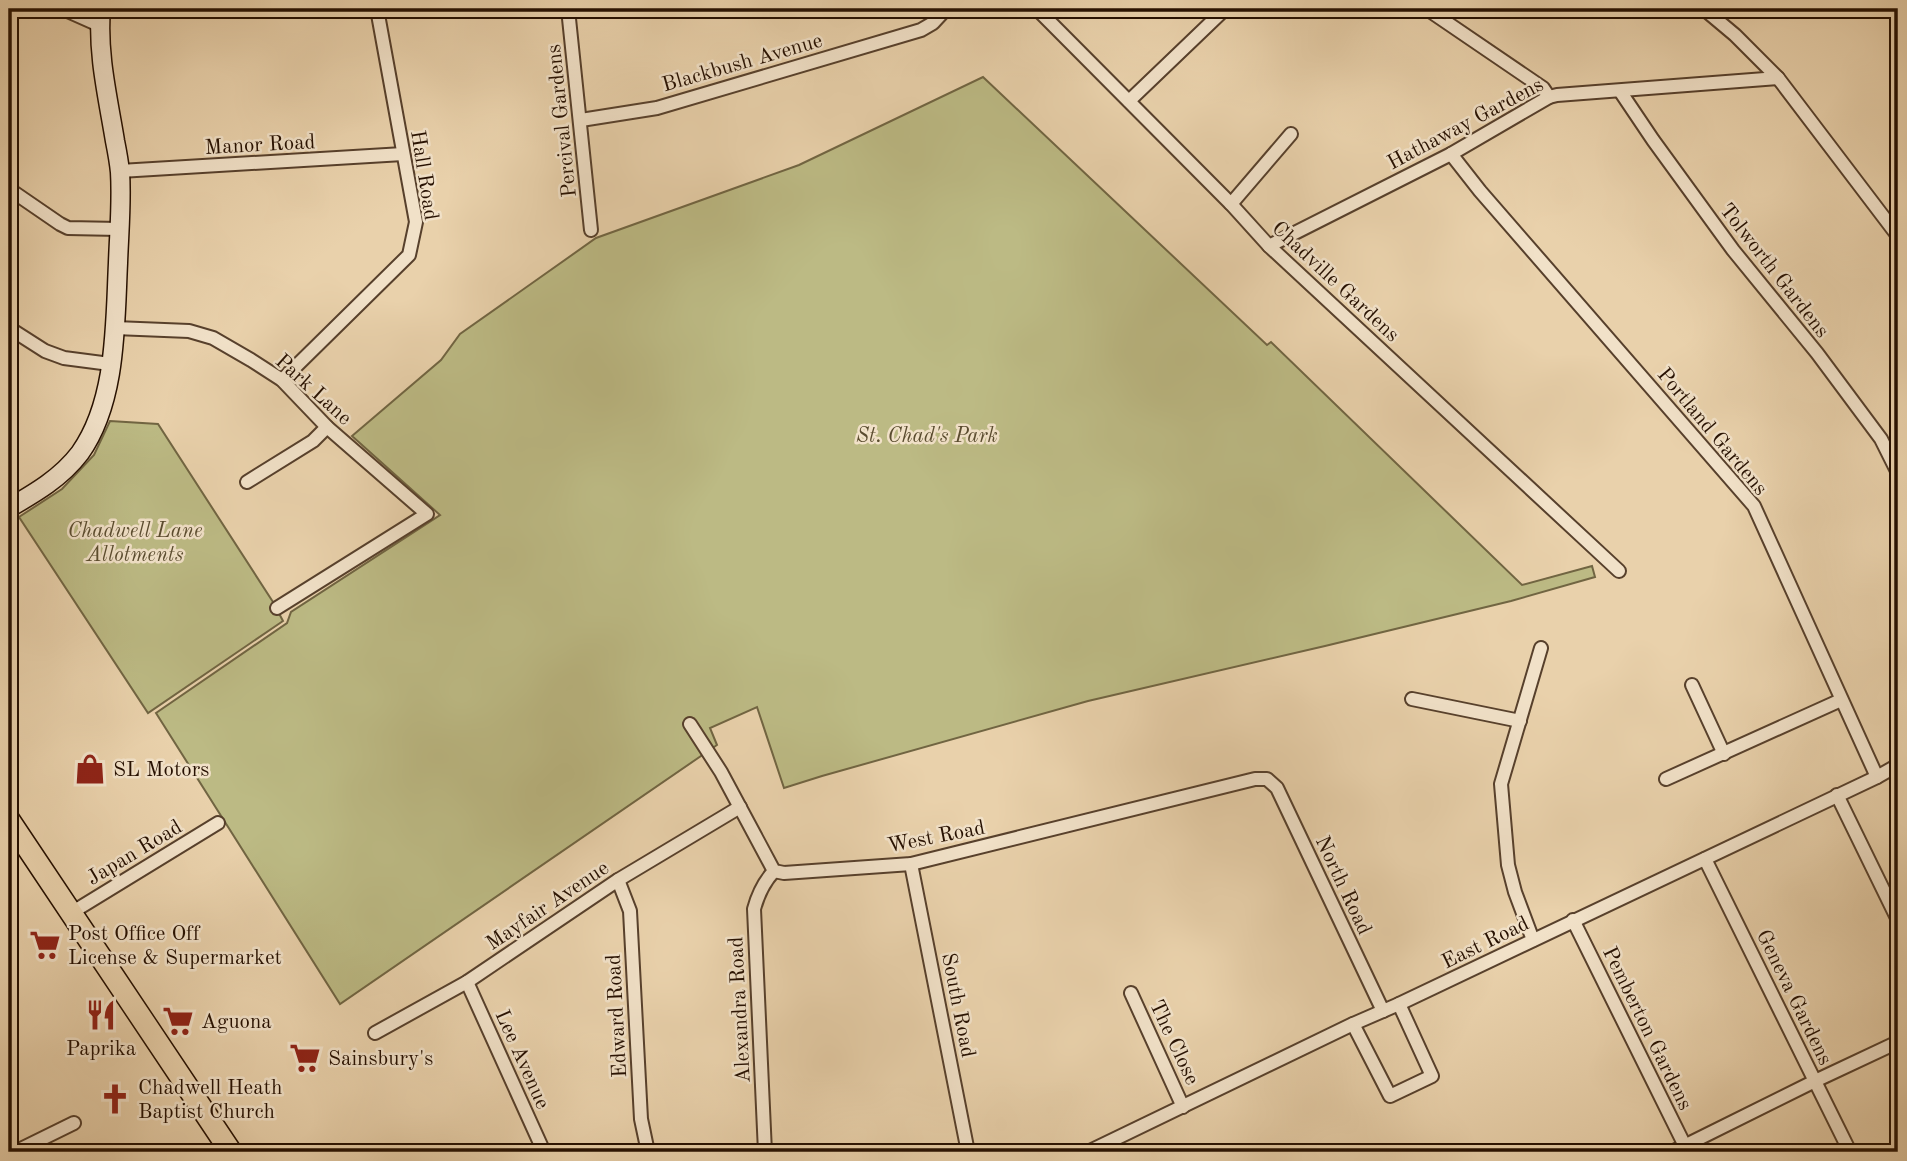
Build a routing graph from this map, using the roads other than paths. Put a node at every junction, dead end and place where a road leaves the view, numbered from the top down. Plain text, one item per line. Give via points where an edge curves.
1 (63, 9) edge
2 (377, 9) edge
3 (568, 9) edge
4 (946, 9) edge
5 (1037, 9) edge
6 (1226, 9) edge
7 (1427, 9) edge
8 (1704, 9) edge
9 (100, 17) edge
10 (1777, 78) junction
11 (1620, 91) junction
12 (1549, 97) junction
13 (1129, 101) junction
14 (581, 120) junction
15 (1291, 134) dead end
16 (403, 154) junction
17 (1451, 154) junction
18 (120, 171) junction
19 (9, 190) edge
20 (1231, 204) junction
21 (119, 229) junction
22 (591, 230) dead end
23 (1898, 236) edge
24 (1269, 246) junction
25 (9, 328) edge
26 (115, 328) junction
27 (110, 364) junction
28 (282, 380) junction
29 (327, 427) junction
30 (1898, 473) edge
31 (247, 482) dead end
32 (9, 508) edge
33 (1619, 570) dead end
34 (277, 608) dead end
35 (1541, 648) dead end
36 (1692, 685) dead end
37 (1412, 699) dead end
38 (1841, 700) junction
39 (1520, 721) junction
40 (690, 724) dead end
41 (1724, 754) junction
42 (1898, 765) edge
43 (1877, 777) junction
44 (1267, 779) joint
45 (1666, 779) dead end
46 (1837, 795) junction
47 (740, 807) junction
48 (9, 820) edge
49 (218, 824) dead end
50 (1705, 859) junction
51 (911, 864) junction
52 (774, 871) junction
53 (618, 880) junction
54 (71, 913) junction
55 (1573, 920) junction
56 (1898, 920) edge
57 (1533, 940) junction
58 (467, 982) junction
59 (1131, 993) dead end
60 (1399, 1004) junction
61 (1383, 1011) junction
62 (1353, 1024) junction
63 (375, 1033) dead end
64 (1898, 1042) edge
65 (1815, 1081) junction
66 (1184, 1107) junction
67 (74, 1123) dead end
68 (1687, 1150) edge
69 (15, 1152) edge
70 (231, 1152) edge
71 (544, 1152) edge
72 (648, 1152) edge
73 (765, 1152) edge
74 (968, 1152) edge
75 (1087, 1152) edge
76 (1672, 1152) edge
77 (1850, 1152) edge

1 - 9 street
2 - 16 street, Hall Road
3 - 14 street, Percival Gardens
4 - 14 street, Blackbush Avenue via 921,30 657,108
5 - 13 street, Chadville Gardens
6 - 13 street
7 - 12 street via 1543,88
8 - 10 street
9 - 18 street
10 - 11 street, Hathaway Gardens
10 - 23 street
11 - 12 street, Hathaway Gardens
11 - 30 street, Tolworth Gardens via 1733,250 1881,439
12 - 17 street, Hathaway Gardens
13 - 20 street, Chadville Gardens
14 - 22 street, Percival Gardens
15 - 20 street
16 - 18 street, Manor Road
16 - 28 street, Hall Road via 416,222 409,255
17 - 24 street, Hathaway Gardens
17 - 38 street, Portland Gardens via 1754,506
18 - 21 street
19 - 21 street via 68,228
20 - 24 street, Chadville Gardens
21 - 26 street
24 - 33 street, Chadville Gardens
25 - 27 street via 64,358
26 - 27 street
26 - 28 street, Park Lane via 189,331 213,338
27 - 32 street via 105,398 80,453 46,486
28 - 29 street, Park Lane
29 - 31 street via 313,441
29 - 34 street, Park Lane via 427,514
35 - 39 street
36 - 41 street
37 - 39 street
38 - 41 street
38 - 43 street, Portland Gardens
39 - 57 street via 1501,784 1508,865
40 - 47 street
41 - 45 street
42 - 43 street, East Road
43 - 46 street, East Road
44 - 51 street, West Road
44 - 61 street, North Road via 1277,788
46 - 50 street, East Road
46 - 56 street
47 - 52 street
47 - 53 street, Mayfair Avenue
48 - 54 main road
49 - 54 street, Japan Road
50 - 55 street, East Road
50 - 65 street, Geneva Gardens
51 - 52 street, West Road
51 - 74 street, South Road
52 - 73 street, Alexandra Road via 757,894 754,909
53 - 58 street, Mayfair Avenue
53 - 72 street, Edward Road via 630,911 641,1119
54 - 70 main road
55 - 57 street, East Road
55 - 68 street, Pemberton Gardens
57 - 60 street, East Road
58 - 63 street, Mayfair Avenue
58 - 71 street, Lee Avenue
59 - 66 street, The Close
60 - 61 street, East Road
60 - 62 street via 1432,1076 1390,1096
61 - 62 street, East Road
62 - 66 street, East Road
64 - 65 street
65 - 68 street
65 - 77 street, Geneva Gardens
66 - 75 street, East Road
67 - 69 street
68 - 76 street

